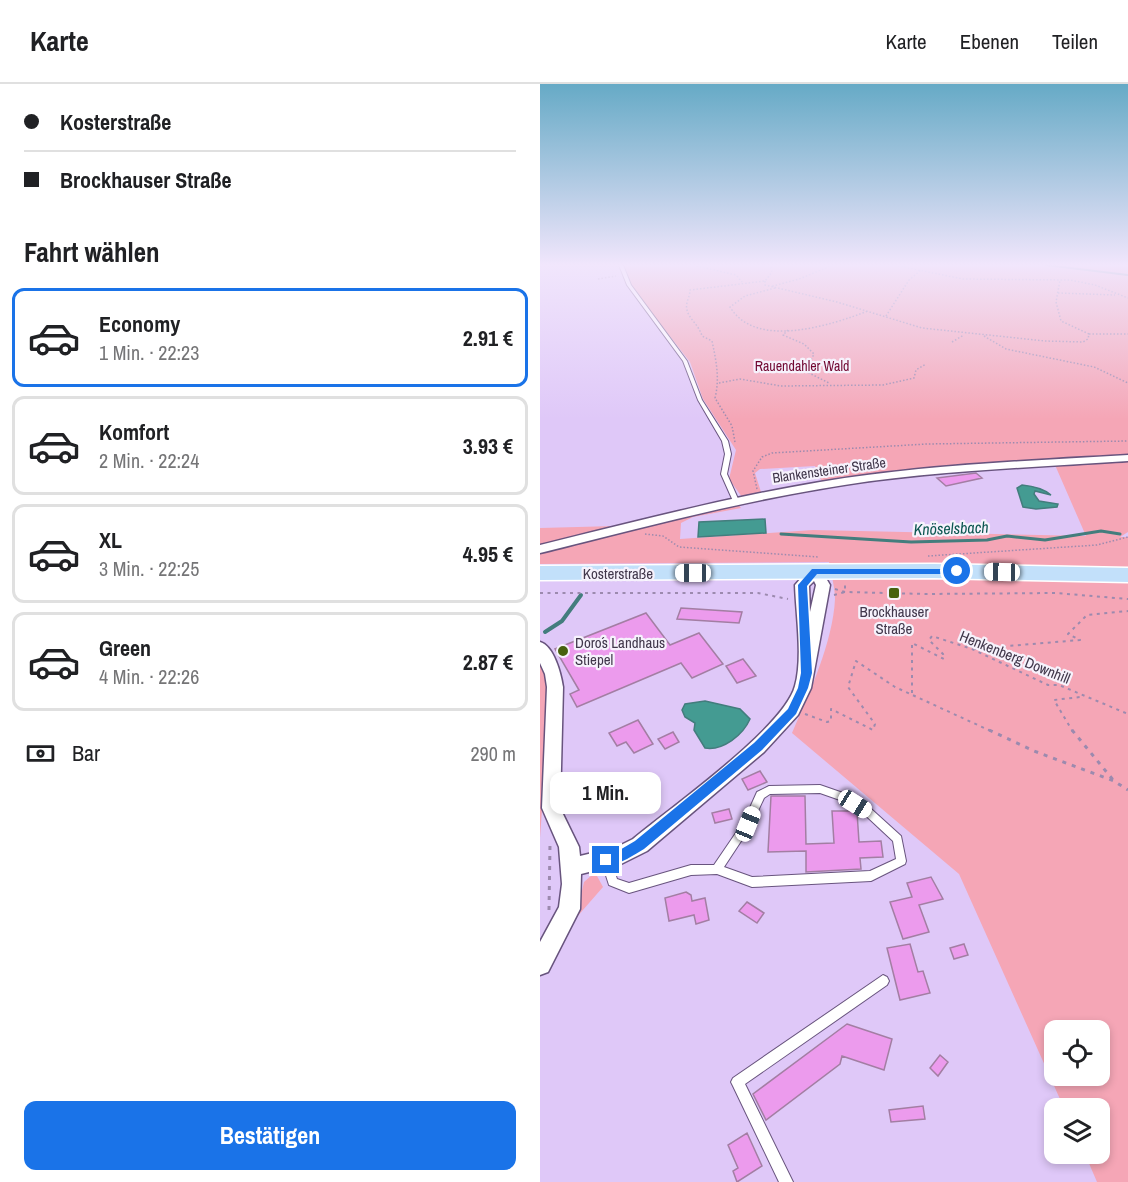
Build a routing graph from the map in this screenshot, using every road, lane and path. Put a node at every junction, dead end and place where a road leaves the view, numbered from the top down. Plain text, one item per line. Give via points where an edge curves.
1 (650, 316) edge
2 (691, 316) edge
3 (735, 316) edge
4 (853, 316) edge
5 (886, 316) edge
6 (1060, 316) edge
7 (789, 330) junction
8 (967, 334) junction
9 (1089, 334) junction
10 (1128, 334) edge
11 (984, 336) junction
12 (952, 342) dead end
13 (926, 364) dead end
14 (720, 383) junction
15 (1128, 383) edge
16 (830, 384) junction
17 (1128, 441) edge
18 (727, 448) junction
19 (1128, 458) edge
20 (760, 495) junction
21 (736, 501) junction
22 (643, 532) dead end
23 (1128, 537) edge
24 (540, 549) edge
25 (929, 556) dead end
26 (540, 573) edge
27 (1128, 575) edge
28 (814, 580) junction
29 (692, 583) junction
30 (540, 585) edge
31 (1128, 586) edge
32 (540, 593) edge
33 (1128, 599) edge
34 (1128, 611) edge
35 (540, 647) edge
36 (972, 649) junction
37 (806, 673) junction
38 (912, 693) junction
39 (1083, 696) junction
40 (1128, 714) edge
41 (787, 717) junction
42 (1114, 781) junction
43 (1128, 790) edge
44 (550, 842) dead end
45 (606, 860) junction
46 (572, 867) junction
47 (717, 868) junction
48 (549, 914) dead end
49 (540, 964) edge
50 (883, 981) dead end
51 (786, 1182) edge

1 - 18 lane via 685,361 700,400
2 - 14 path via 702,336 712,340
3 - 7 path via 746,324
4 - 7 path via 822,327
5 - 8 path via 922,328
6 - 9 path via 1061,321
7 - 16 path via 783,335 804,344 814,354 799,368
8 - 11 path
8 - 12 path
9 - 10 path
9 - 11 path via 1083,342
11 - 15 path via 1010,349 1096,368
13 - 16 path via 916,370 914,378 901,384
14 - 16 path via 741,378 773,385
14 - 18 path via 715,398 735,433 735,443
17 - 20 path via 927,444 765,455 753,471
18 - 21 lane via 723,474
19 - 20 street, Blankensteiner Straße via 934,471
20 - 21 street, Blankensteiner Straße
21 - 24 street, Blankensteiner Straße
22 - 28 path via 663,536 679,547
23 - 25 path via 1097,545
26 - 29 main road, Kosterstraße
27 - 28 main road, Kosterstraße
28 - 29 main road, Kosterstraße
28 - 29 path via 785,599
28 - 31 main road, Kosterstraße
28 - 33 path via 845,592 1086,592
28 - 37 street
28 - 37 street
29 - 30 main road, Kosterstraße
29 - 32 path
34 - 36 path via 1087,615 1068,634 1080,640
35 - 46 street via 555,687 551,808 569,847
36 - 38 path, Henkenberg Downhill via 932,636 930,640 944,659 912,643
36 - 39 path, Henkenberg Downhill via 1048,685 1059,685
37 - 41 street
38 - 41 path via 856,661 848,687 870,716 873,730 831,709 831,721 827,722 807,714
38 - 42 path via 1034,751
39 - 40 path, Henkenberg Downhill
39 - 42 path via 1054,700 1061,720 1103,763
41 - 45 street via 758,747 640,845
42 - 43 path
44 - 48 path
45 - 46 street
45 - 47 lane via 613,882 629,888 691,870
46 - 49 street via 569,909
47 - 47 lane via 748,824 760,795 769,790 820,789 843,797 866,810 898,839 901,861 871,876 752,882
50 - 51 lane via 737,1082

